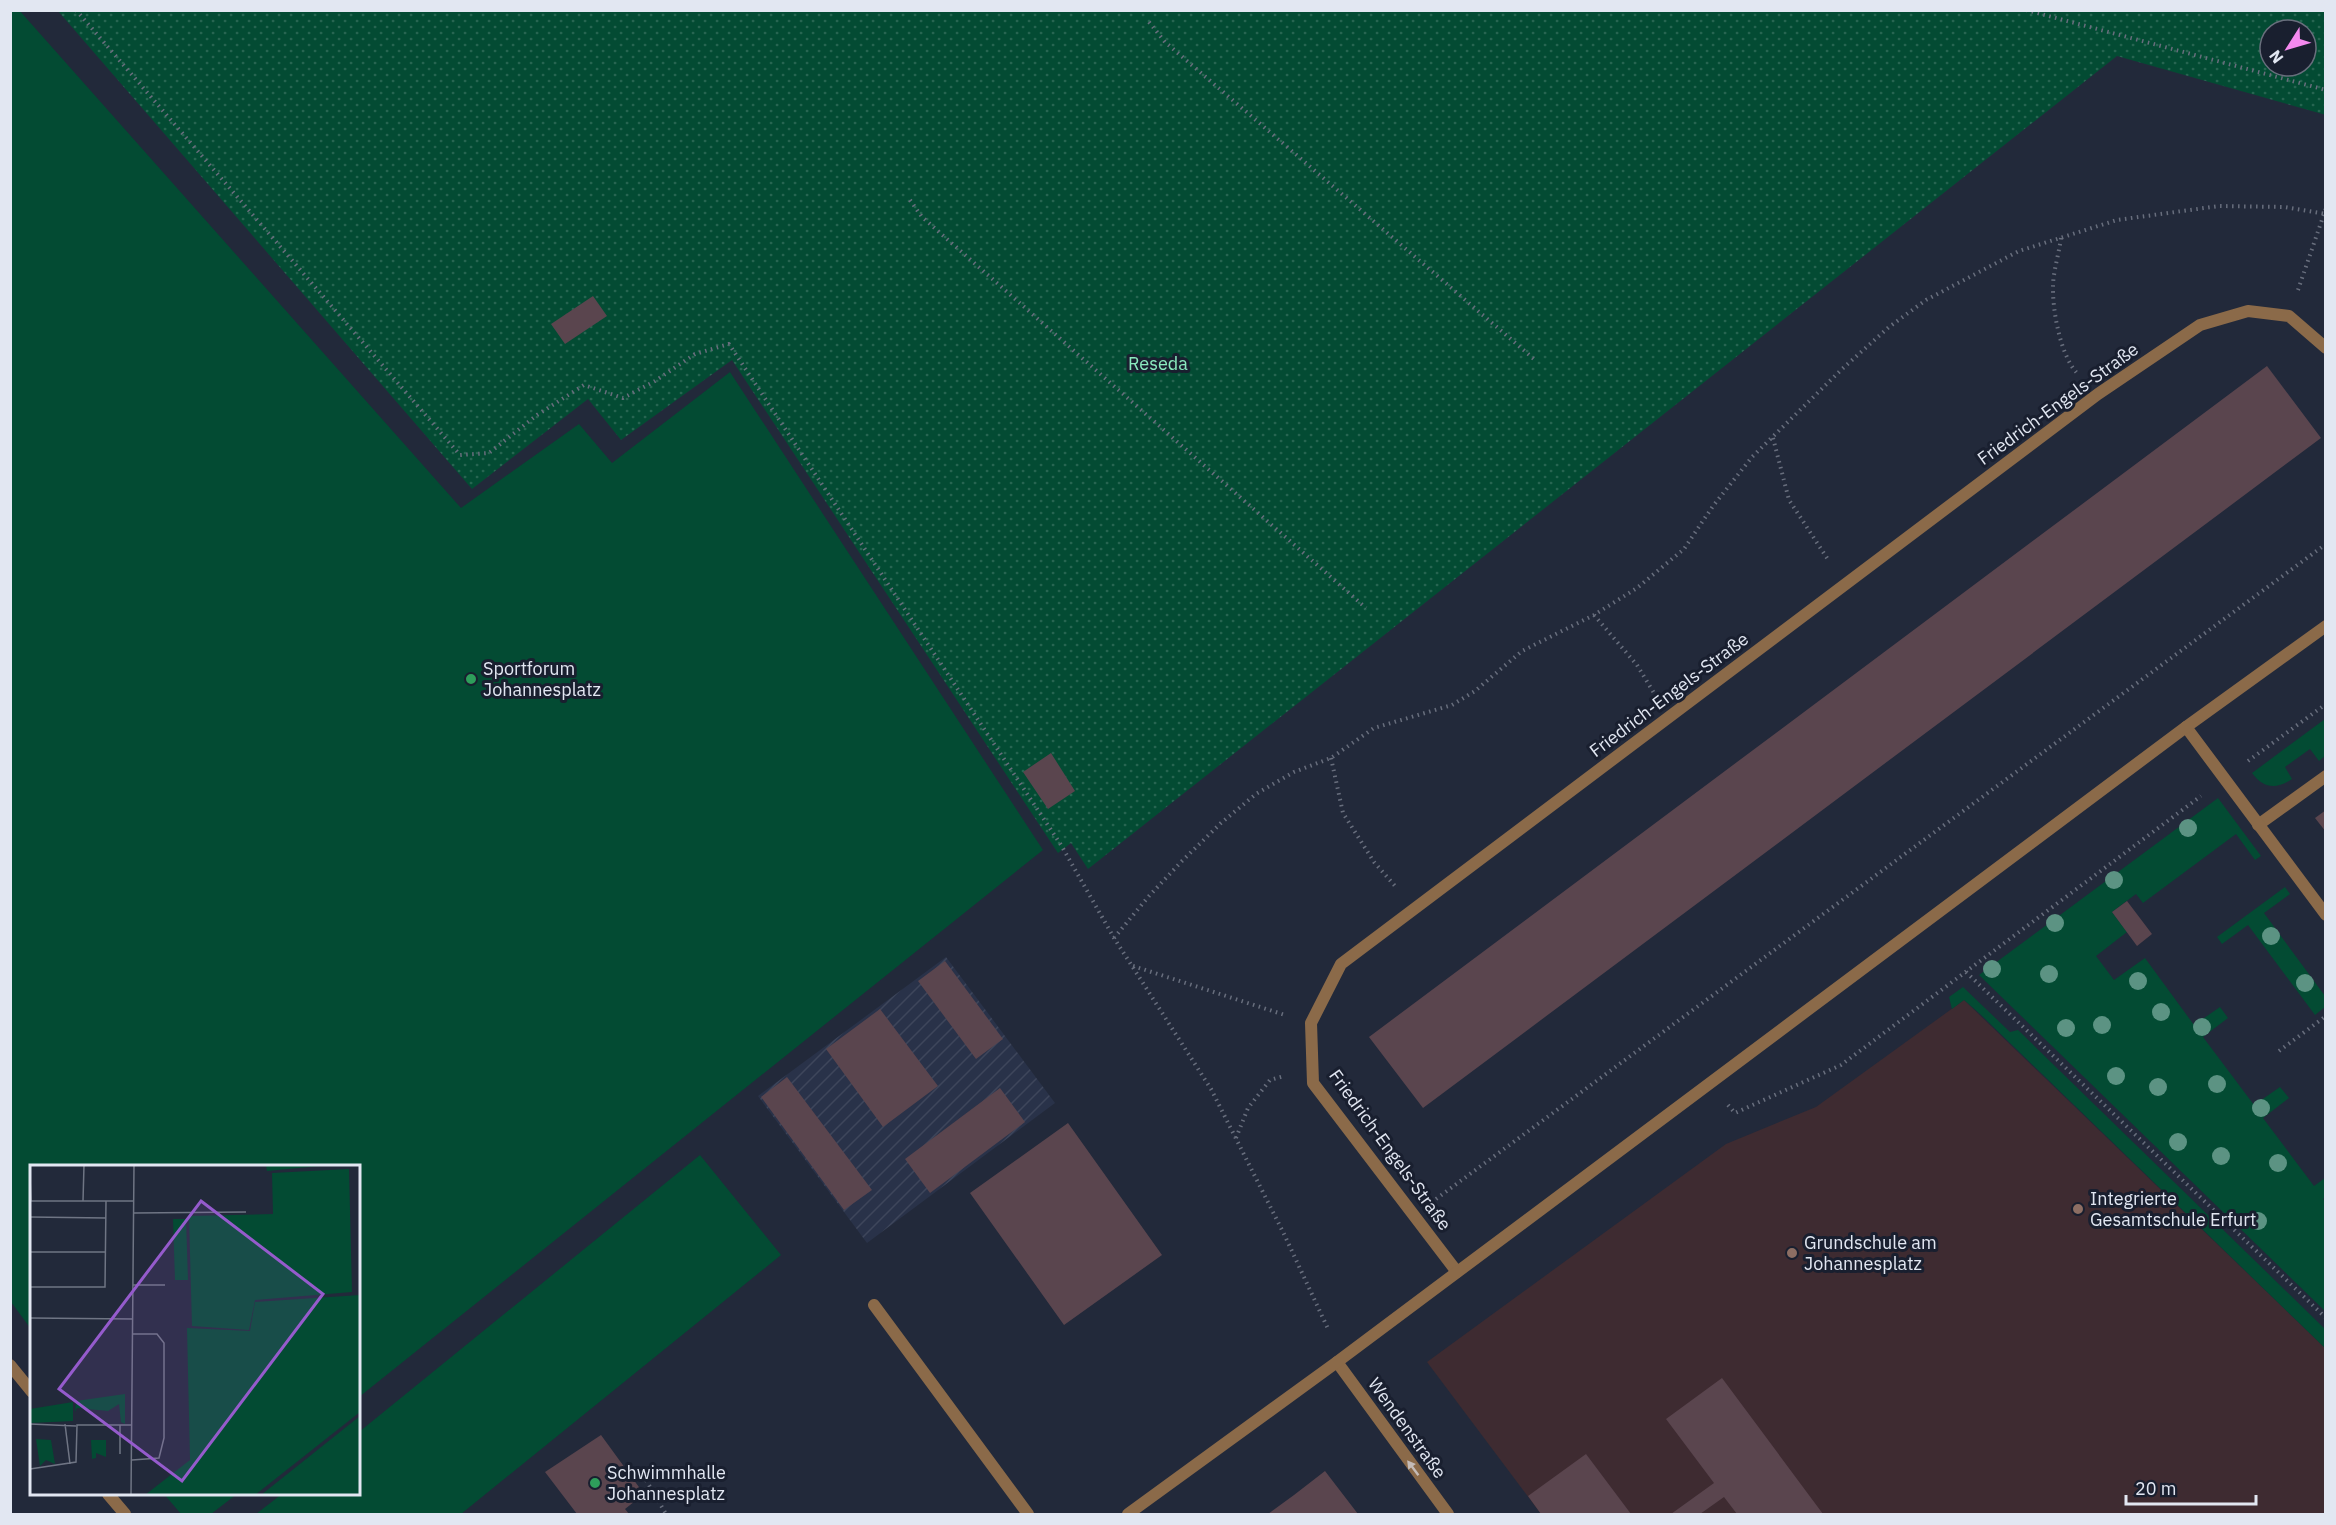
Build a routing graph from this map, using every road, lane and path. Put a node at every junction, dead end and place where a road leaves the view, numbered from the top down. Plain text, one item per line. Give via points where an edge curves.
1 (76, 10) edge
2 (2026, 10) edge
3 (1149, 22) dead end
4 (2325, 90) edge
5 (910, 200) dead end
6 (2325, 212) edge
7 (2061, 238) junction
8 (2289, 316) junction
9 (2325, 348) edge
10 (1534, 359) dead end
11 (2098, 394) junction
12 (1773, 438) junction
13 (2325, 544) edge
14 (1845, 585) junction
15 (1366, 608) dead end
16 (1594, 615) junction
17 (2325, 626) edge
18 (2325, 704) edge
19 (1669, 718) junction
20 (2186, 727) junction
21 (1331, 758) junction
22 (2325, 776) edge
23 (2224, 778) junction
24 (2258, 825) junction
25 (1414, 910) junction
26 (2325, 915) edge
27 (1114, 938) junction
28 (1132, 966) junction
29 (1966, 972) junction
30 (2325, 1016) edge
31 (1311, 1023) junction
32 (2278, 1051) dead end
33 (1313, 1066) junction
34 (1711, 1083) junction
35 (1236, 1139) junction
36 (1414, 1215) junction
37 (1457, 1272) junction
38 (874, 1305) dead end
39 (2325, 1318) edge
40 (1339, 1361) junction
41 (10, 1365) edge
42 (30, 1390) edge
43 (643, 1476) dead end
44 (109, 1495) edge
45 (125, 1515) edge
46 (666, 1515) edge
47 (1028, 1515) edge
48 (1128, 1515) edge
49 (1448, 1515) edge

1 - 27 path via 460,455 489,453 584,385 623,398 695,354 729,344 1061,845
2 - 4 path
3 - 10 path via 1165,42
5 - 15 path via 922,217
6 - 7 path via 2219,206 2117,220
6 - 8 path
7 - 11 path via 2053,284 2059,332 2072,367
7 - 12 path via 2019,251 1926,300 1840,371
8 - 9 street
8 - 11 street, Friedrich-Engels-Straße via 2248,311 2200,325
11 - 14 street, Friedrich-Engels-Straße
12 - 14 path via 1789,500
12 - 16 path via 1752,457 1684,549 1637,588
13 - 36 path
14 - 19 street, Friedrich-Engels-Straße
16 - 19 path via 1637,666
16 - 21 path via 1522,651 1452,705 1374,728
17 - 20 street
18 - 23 path
19 - 25 street, Friedrich-Engels-Straße
20 - 23 street
20 - 34 street
21 - 25 path via 1343,813 1374,862
21 - 27 path via 1294,772 1256,794 1221,823
22 - 24 street
23 - 24 street
23 - 29 path
24 - 26 street
25 - 31 street, Friedrich-Engels-Straße via 1341,964
27 - 28 path
28 - 31 path
28 - 35 path via 1211,1089
29 - 34 path via 1841,1065 1735,1113
29 - 39 path
30 - 32 path
31 - 33 street, Friedrich-Engels-Straße
33 - 35 path via 1270,1080 1248,1108
33 - 36 street, Friedrich-Engels-Straße via 1313,1083
34 - 37 street
35 - 40 path via 1310,1288
36 - 37 street, Friedrich-Engels-Straße
37 - 40 street
38 - 47 street
40 - 48 street
49 -> 40 street, Wendenstraße
41 - 42 street
43 - 46 path
44 - 45 street

